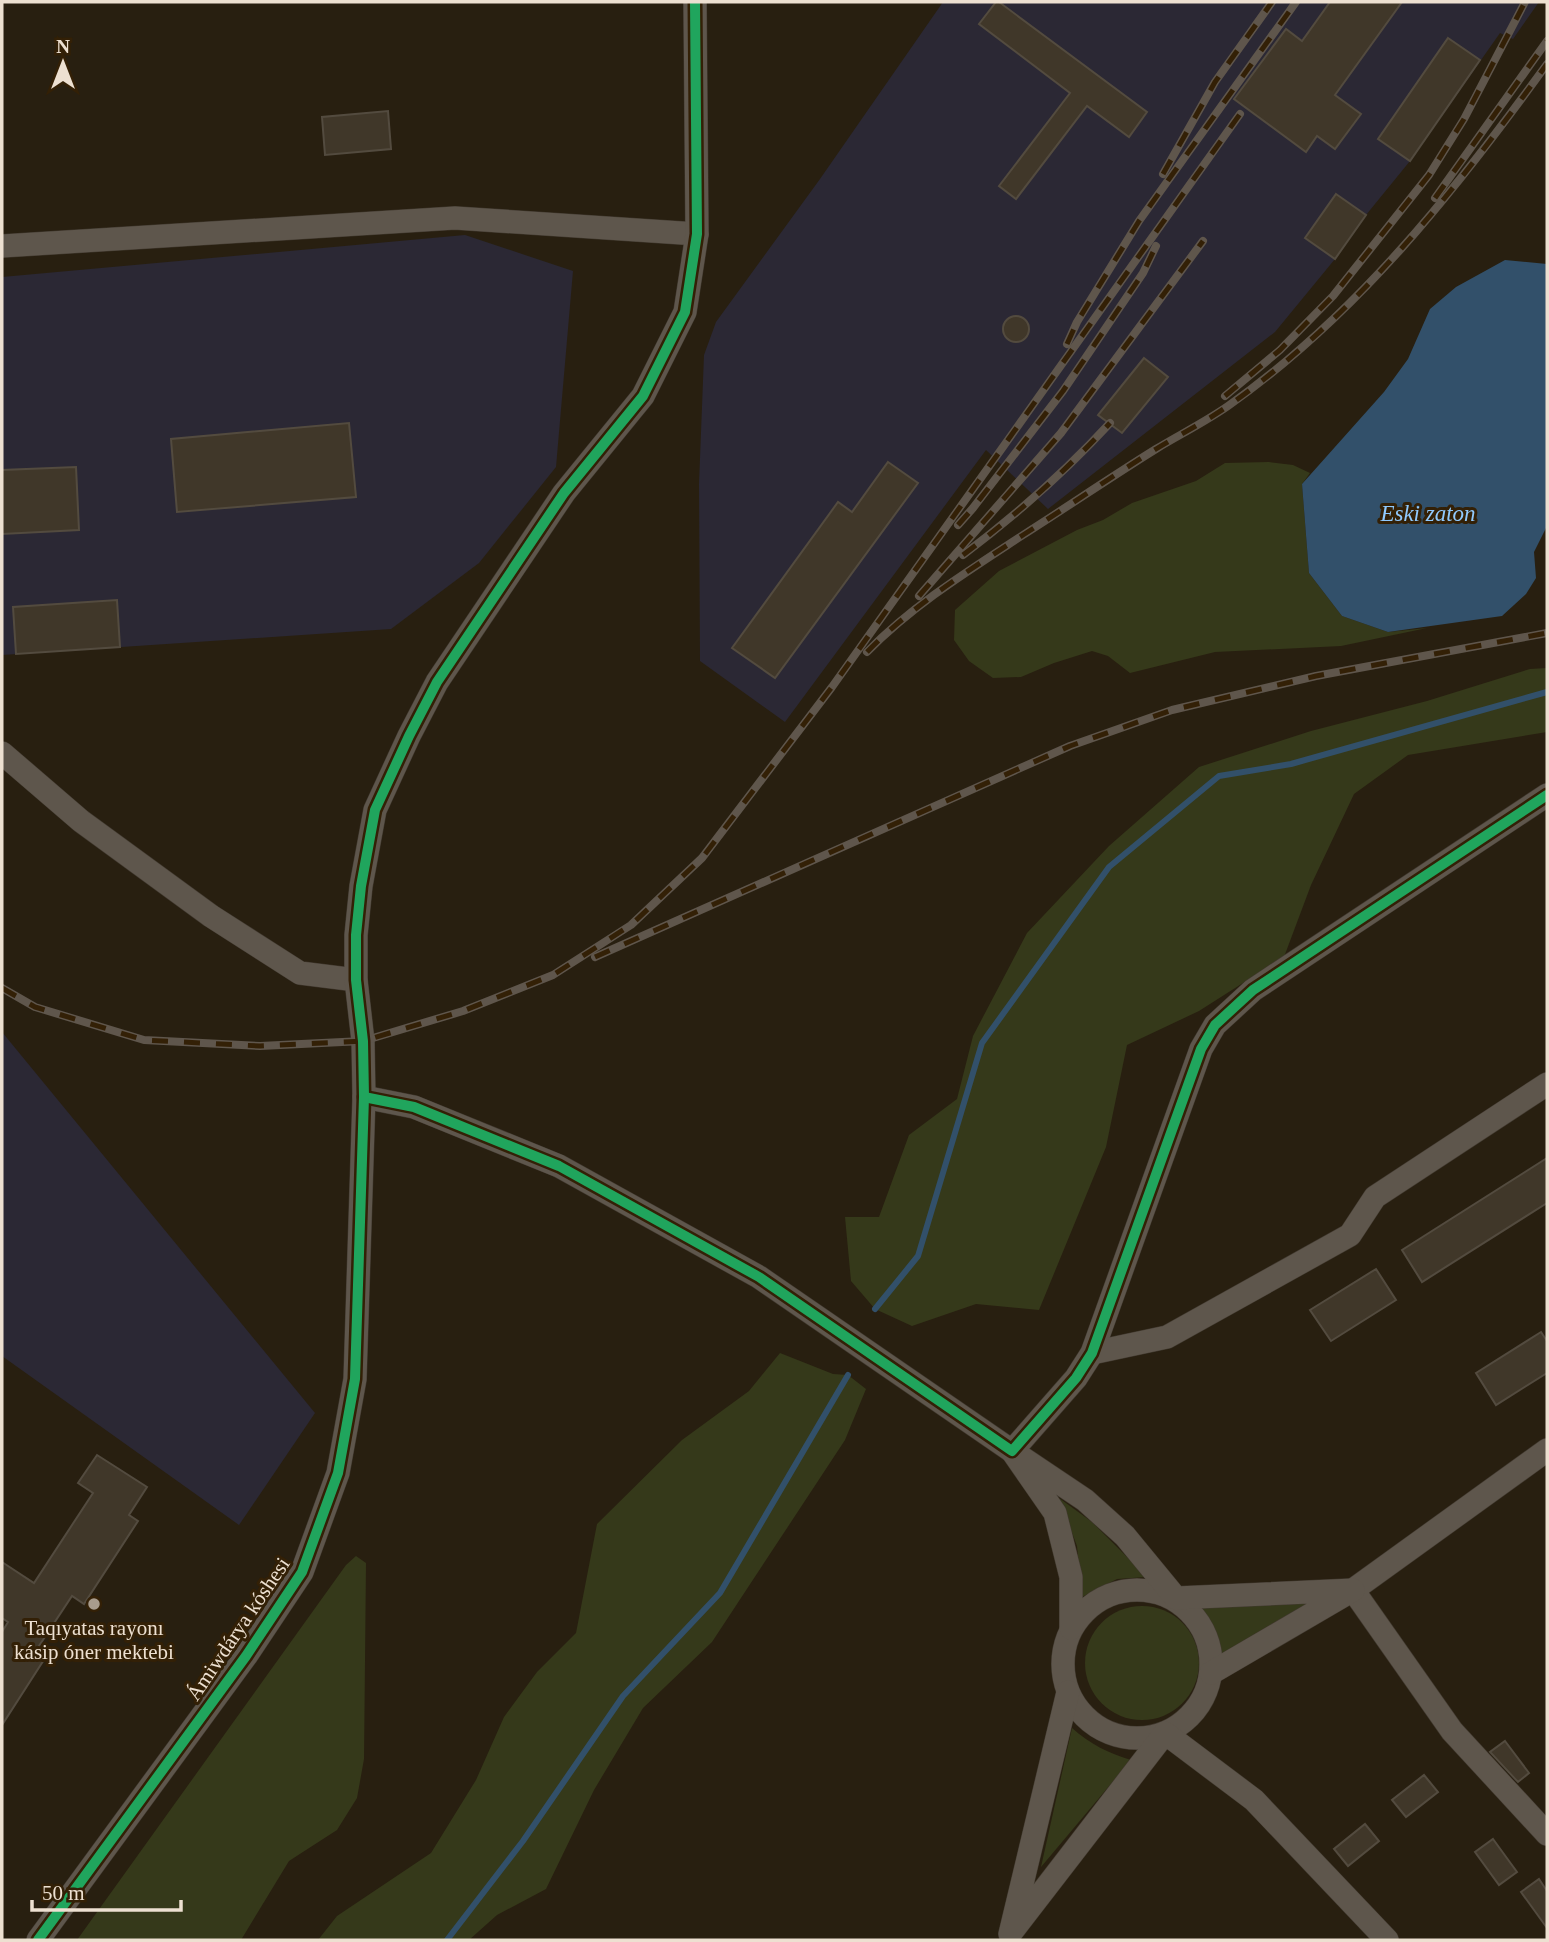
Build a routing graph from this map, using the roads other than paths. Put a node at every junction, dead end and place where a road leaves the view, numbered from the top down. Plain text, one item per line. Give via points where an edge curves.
1 (695, 2) edge
2 (697, 234) junction
3 (2, 246) edge
4 (2, 753) edge
5 (1547, 795) edge
6 (356, 980) junction
7 (1547, 1084) edge
8 (363, 1097) junction
9 (1092, 1353) junction
10 (1547, 1450) edge
11 (1012, 1451) junction
12 (1353, 1590) junction
13 (1176, 1598) junction
14 (1071, 1628) junction
15 (1211, 1673) junction
16 (1068, 1692) junction
17 (1165, 1733) junction
18 (1547, 1834) edge
19 (1008, 1937) edge
20 (38, 1940) edge
21 (1387, 1940) edge

1 - 2 street, Ámiwdárya kóshesi
2 - 3 street via 455,218
2 - 6 street, Ámiwdárya kóshesi via 685,312 643,396 564,493 437,682 375,810 359,898
4 - 6 street via 81,821 211,916 300,973
5 - 9 street via 1253,990 1215,1025 1201,1049
6 - 8 street, Ámiwdárya kóshesi
7 - 9 street via 1375,1197 1350,1235 1167,1337
8 - 11 street via 414,1107 559,1166 759,1277
8 - 20 street, Ámiwdárya kóshesi via 355,1379 338,1474 302,1572
9 - 11 street
10 - 12 street
11 - 13 street via 1085,1500 1125,1536
11 - 14 street via 1055,1513 1071,1577
12 - 13 street
12 - 15 street
12 - 18 street via 1452,1731
13 - 14 street via 1140,1590 1105,1596 1086,1609
13 - 15 street via 1204,1631 1211,1651
14 - 16 street via 1062,1670
15 - 17 street via 1196,1709
16 - 17 street via 1080,1712 1097,1727 1119,1736
16 - 19 street
17 - 19 street
17 - 21 street via 1254,1800

